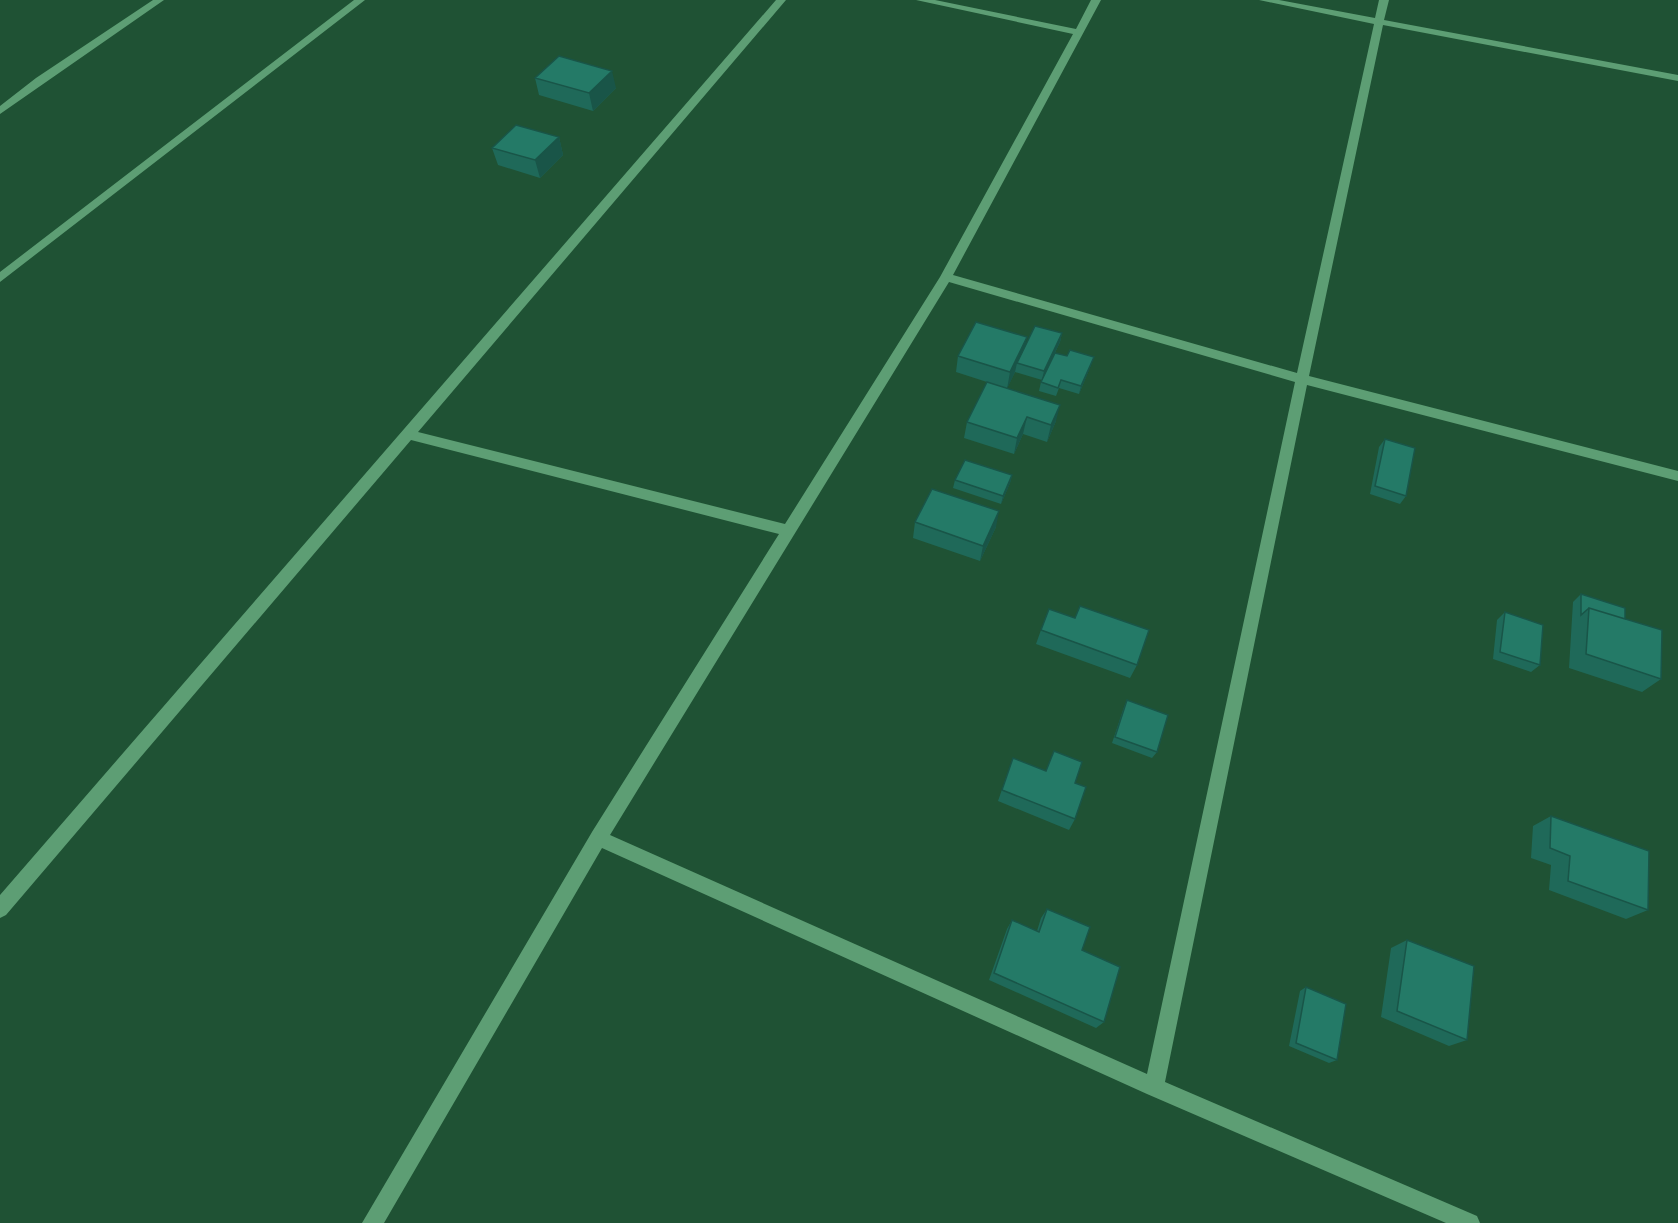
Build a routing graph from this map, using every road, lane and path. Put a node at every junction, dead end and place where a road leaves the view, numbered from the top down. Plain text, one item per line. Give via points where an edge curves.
1 (159, 0) edge
2 (360, 0) edge
3 (781, 0) edge
4 (921, 0) edge
5 (1096, 0) edge
6 (1264, 0) edge
7 (1384, 0) edge
8 (1379, 21) junction
9 (1079, 32) junction
10 (1678, 78) edge
11 (0, 111) edge
12 (946, 276) junction
13 (0, 278) edge
14 (1302, 379) junction
15 (408, 434) junction
16 (1678, 476) edge
17 (787, 530) junction
18 (598, 838) junction
19 (0, 909) edge
20 (1154, 1087) junction
21 (372, 1223) edge
22 (1470, 1223) edge

1 - 11 street
2 - 13 street
3 - 15 street
4 - 9 street
5 - 9 street
6 - 8 street
7 - 8 street
8 - 10 street
8 - 14 street
9 - 12 street
12 - 14 street
12 - 17 street
14 - 16 street
14 - 20 street
15 - 17 street
15 - 19 street
17 - 18 street
18 - 20 street
18 - 21 street
20 - 22 street

